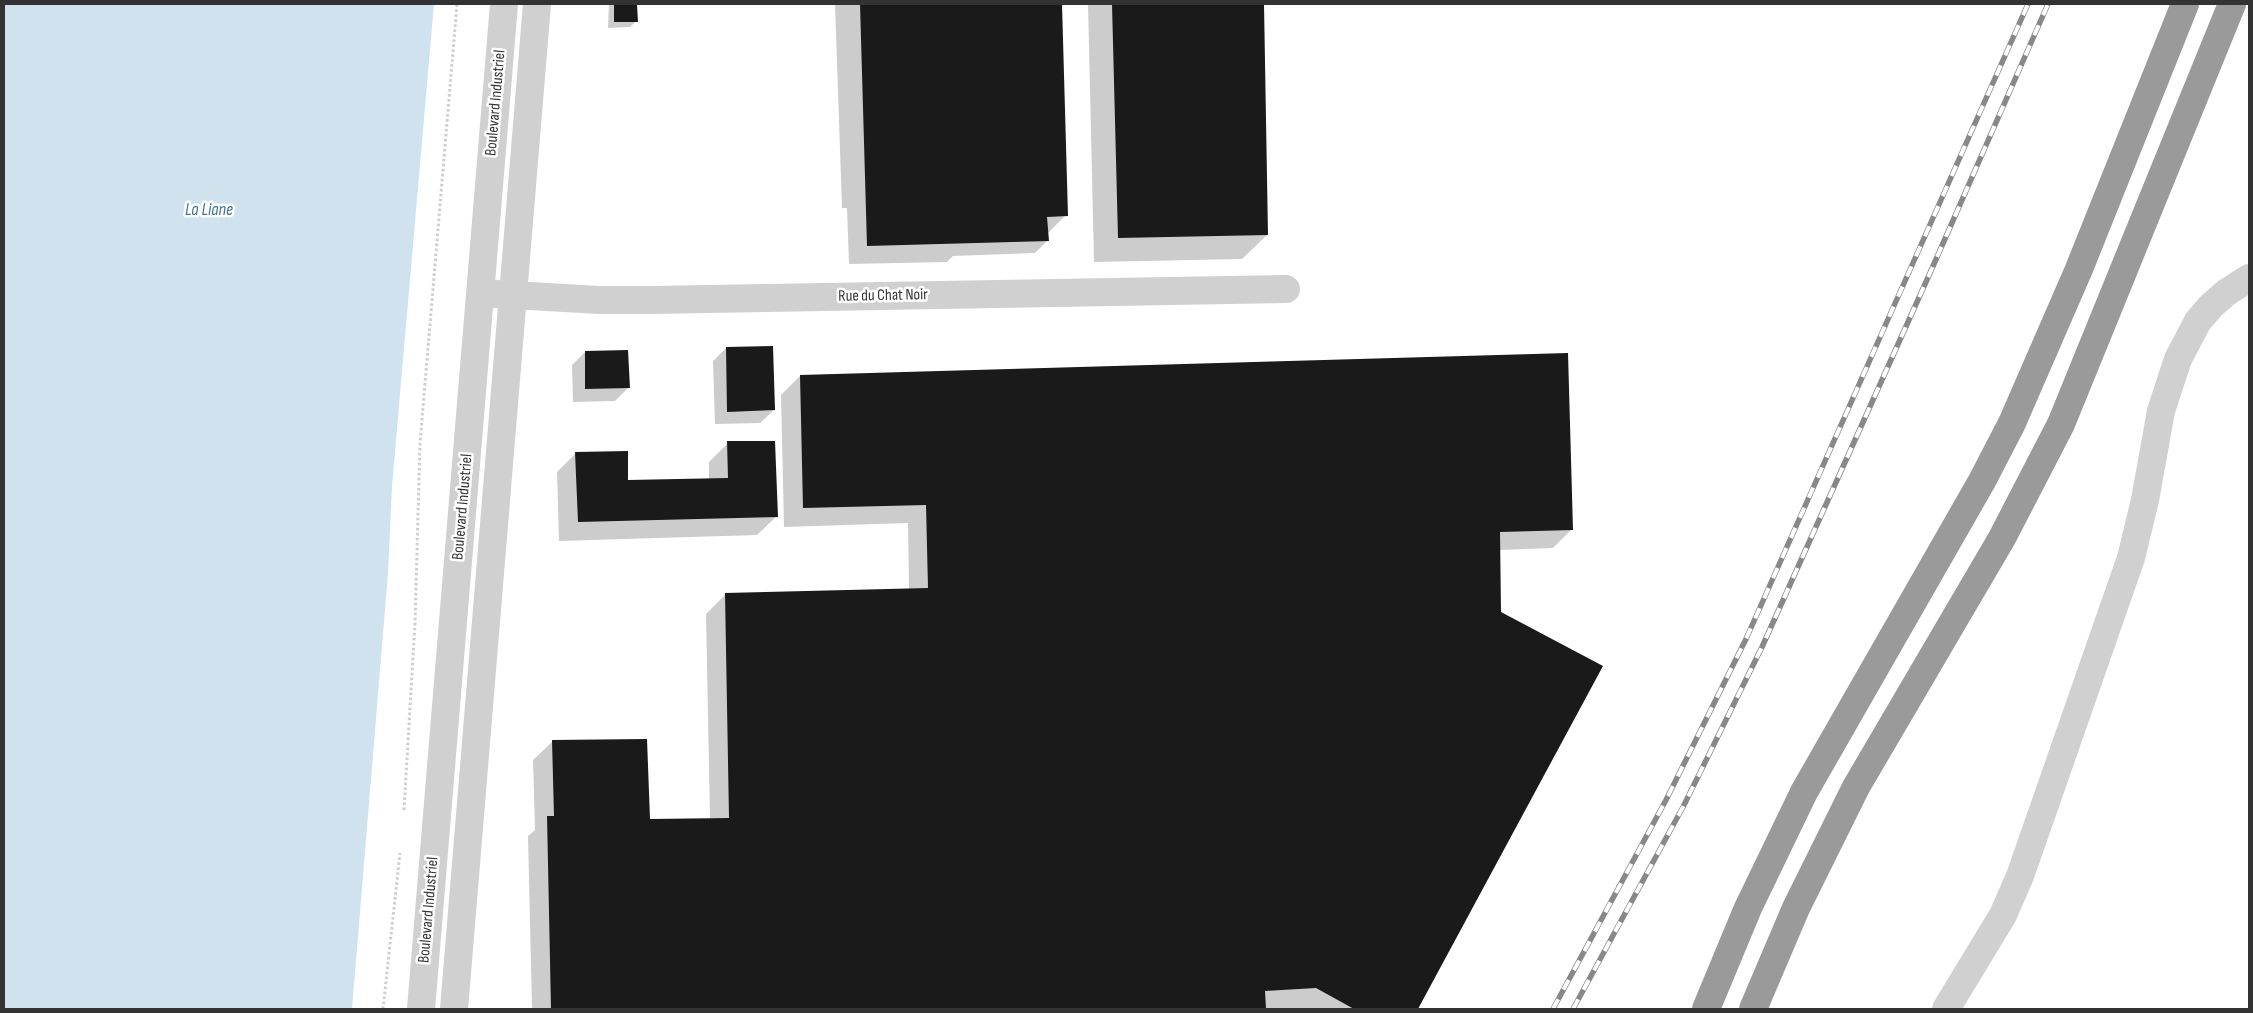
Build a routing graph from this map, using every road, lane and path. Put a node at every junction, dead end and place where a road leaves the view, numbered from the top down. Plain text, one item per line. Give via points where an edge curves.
1 (457, 4) edge
2 (504, 4) edge
3 (537, 4) edge
4 (2184, 4) edge
5 (2232, 4) edge
6 (2249, 278) edge
7 (1286, 289) dead end
8 (481, 293) junction
9 (513, 295) junction
10 (404, 810) dead end
11 (400, 849) dead end
12 (383, 1009) edge
13 (421, 1009) edge
14 (454, 1009) edge
15 (1706, 1009) edge
16 (1752, 1009) edge
17 (1946, 1009) edge

1 - 10 path via 420,443 416,615
2 - 8 street, Boulevard Industriel
3 - 9 street, Boulevard Industriel
4 - 15 highway via 2079,269 2022,402 1982,482 1804,792 1748,908
5 - 16 highway via 2061,424 2006,531 1856,787 1796,908
6 - 17 street via 2211,306 2198,321 2178,359 2161,411 2131,558 2020,876 2002,916
7 - 9 street, Rue du Chat Noir via 651,300
8 - 9 street, Rue du Chat Noir
8 - 13 street, Boulevard Industriel
9 - 14 street, Boulevard Industriel
11 - 12 path

